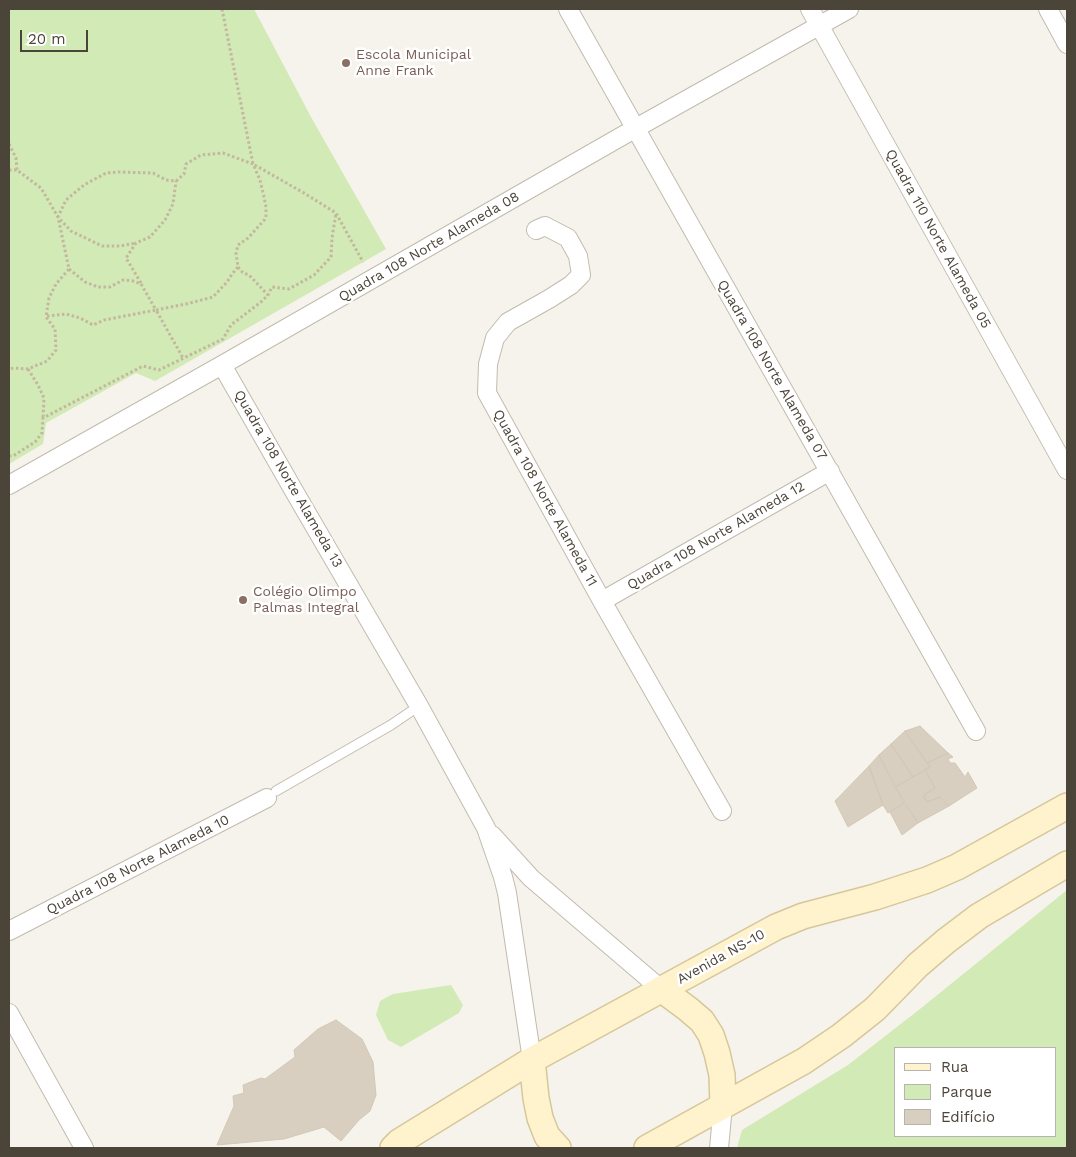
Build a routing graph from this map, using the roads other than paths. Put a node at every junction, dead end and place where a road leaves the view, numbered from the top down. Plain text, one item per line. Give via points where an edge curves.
1 (568, 9) edge
2 (810, 9) edge
3 (850, 9) edge
4 (1048, 9) edge
5 (819, 26) junction
6 (1067, 44) edge
7 (636, 128) junction
8 (536, 230) dead end
9 (222, 365) junction
10 (1067, 470) edge
11 (830, 471) junction
12 (9, 485) edge
13 (602, 601) junction
14 (419, 706) junction
15 (976, 731) dead end
16 (271, 794) joint
17 (1067, 806) edge
18 (722, 810) dead end
19 (486, 828) junction
20 (1067, 864) edge
21 (9, 931) edge
22 (661, 989) junction
23 (9, 1014) edge
24 (532, 1060) junction
25 (723, 1106) junction
26 (84, 1148) edge
27 (393, 1148) edge
28 (558, 1148) edge
29 (647, 1148) edge
30 (720, 1148) edge

1 - 7 street, Quadra 108 Norte Alameda 07
2 - 5 street, Quadra 110 Norte Alameda 05
3 - 5 street, Quadra 108 Norte Alameda 08
4 - 6 street
5 - 7 street, Quadra 108 Norte Alameda 08
5 - 10 street, Quadra 110 Norte Alameda 05
7 - 9 street, Quadra 108 Norte Alameda 08
7 - 11 street, Quadra 108 Norte Alameda 07
8 - 13 street, Quadra 108 Norte Alameda 11 via 545,226 568,238 578,256 581,275 571,285 508,322 495,338 488,364 487,393
9 - 12 street, Quadra 108 Norte Alameda 08
9 - 14 street, Quadra 108 Norte Alameda 13
11 - 13 street, Quadra 108 Norte Alameda 12
11 - 15 street, Quadra 108 Norte Alameda 07
13 - 18 street, Quadra 108 Norte Alameda 11
14 - 16 lane
14 - 19 street, Quadra 108 Norte Alameda 13
16 - 21 street, Quadra 108 Norte Alameda 10
17 - 22 street, Avenida NS-10 via 957,867 900,889 803,916 776,927
19 - 22 street via 531,878
19 - 24 street via 508,893
20 - 25 street via 979,916 946,941 841,1036 804,1061
22 - 24 street, Avenida NS-10
22 - 25 street via 702,1021 711,1035 722,1075
23 - 26 street
24 - 27 street, Avenida NS-10
24 - 28 street via 540,1118 547,1136
25 - 29 street
25 - 30 street

